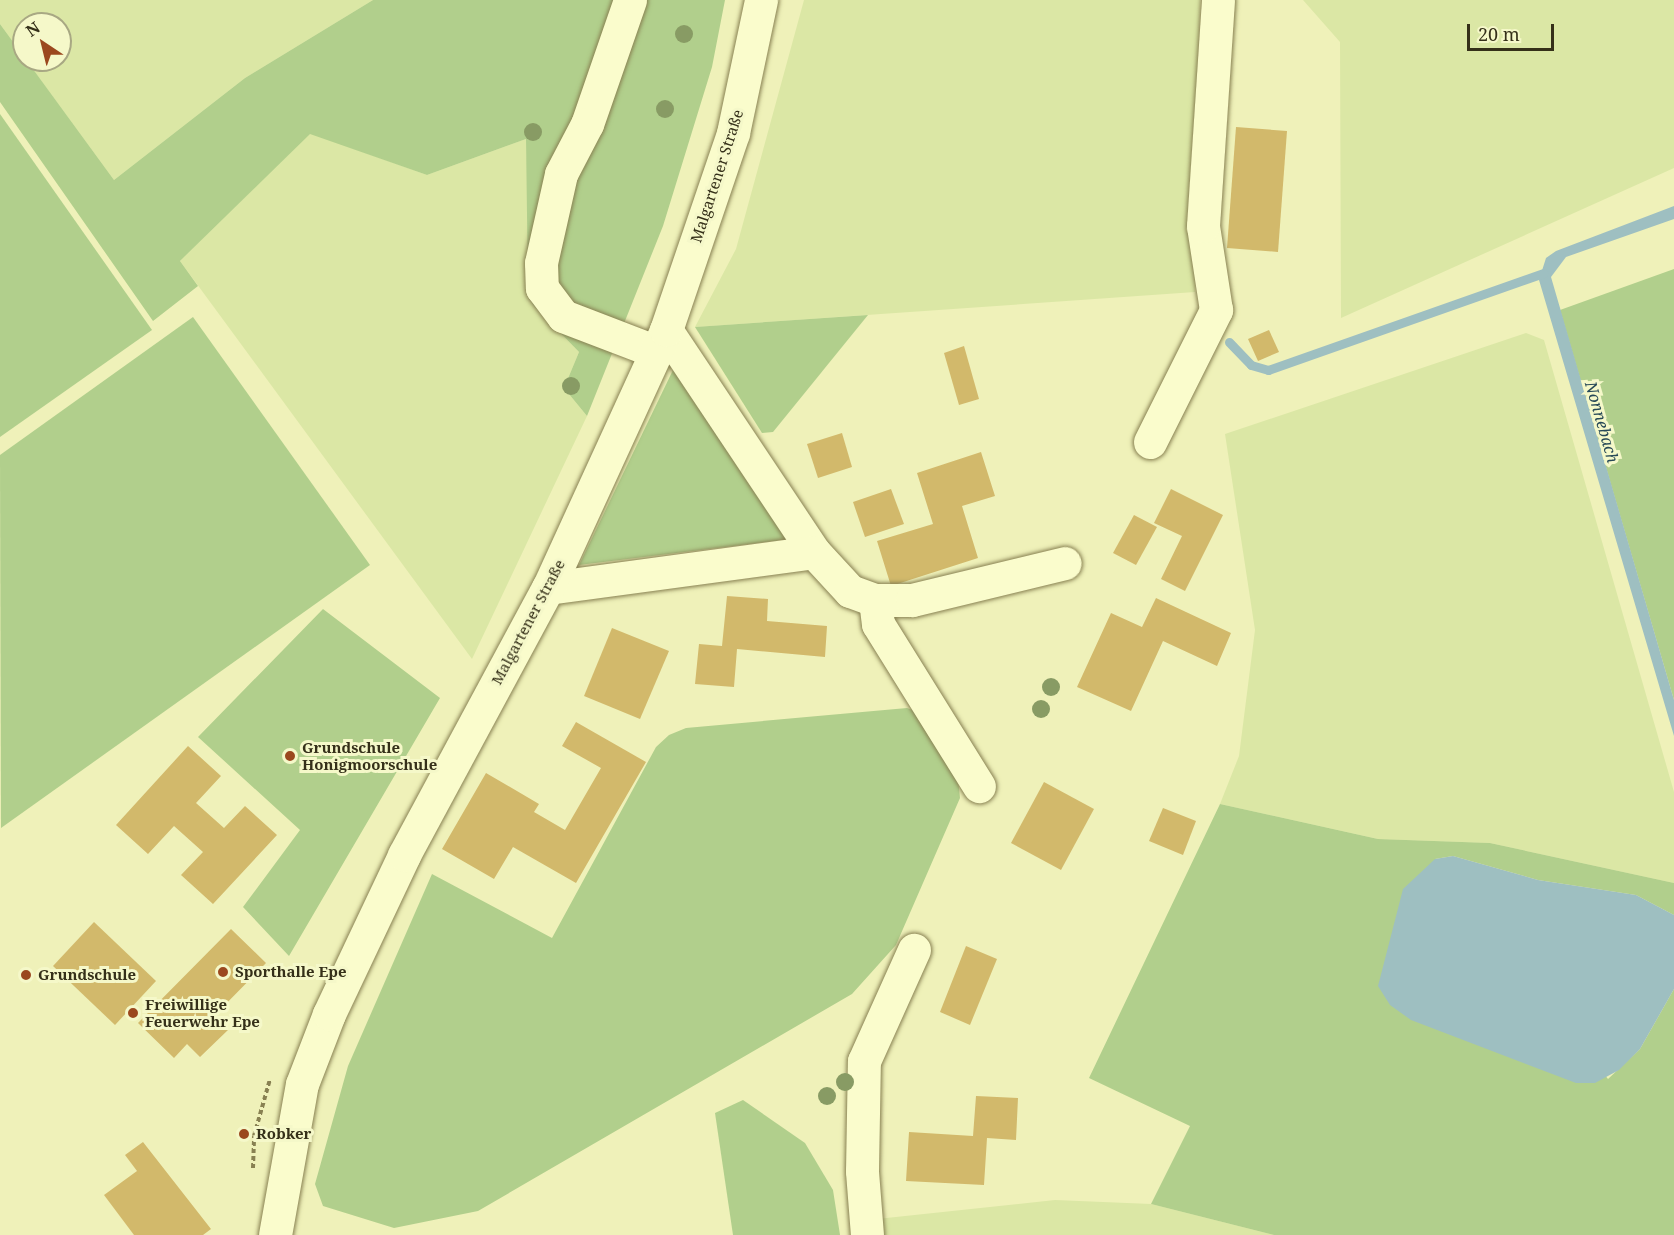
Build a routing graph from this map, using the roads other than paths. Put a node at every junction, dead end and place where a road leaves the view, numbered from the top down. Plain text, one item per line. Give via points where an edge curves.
1 (630, 0) edge
2 (761, 0) edge
3 (1218, 0) edge
4 (661, 341) junction
5 (1150, 442) dead end
6 (814, 552) junction
7 (1065, 563) dead end
8 (548, 588) junction
9 (875, 600) junction
10 (979, 786) dead end
11 (914, 950) dead end
12 (275, 1235) edge
13 (867, 1235) edge

1 - 4 street via 587,124 561,174 541,263 542,288 563,316
2 - 4 street, Malgartener Straße via 733,133
3 - 5 street via 1203,226 1216,310
4 - 6 street
4 - 8 street, Malgartener Straße
6 - 8 street
6 - 9 street via 850,591
7 - 9 street via 912,600
8 - 12 street, Malgartener Straße via 404,855 329,1014 302,1084
9 - 10 street via 878,624
11 - 13 street via 864,1061 862,1171

